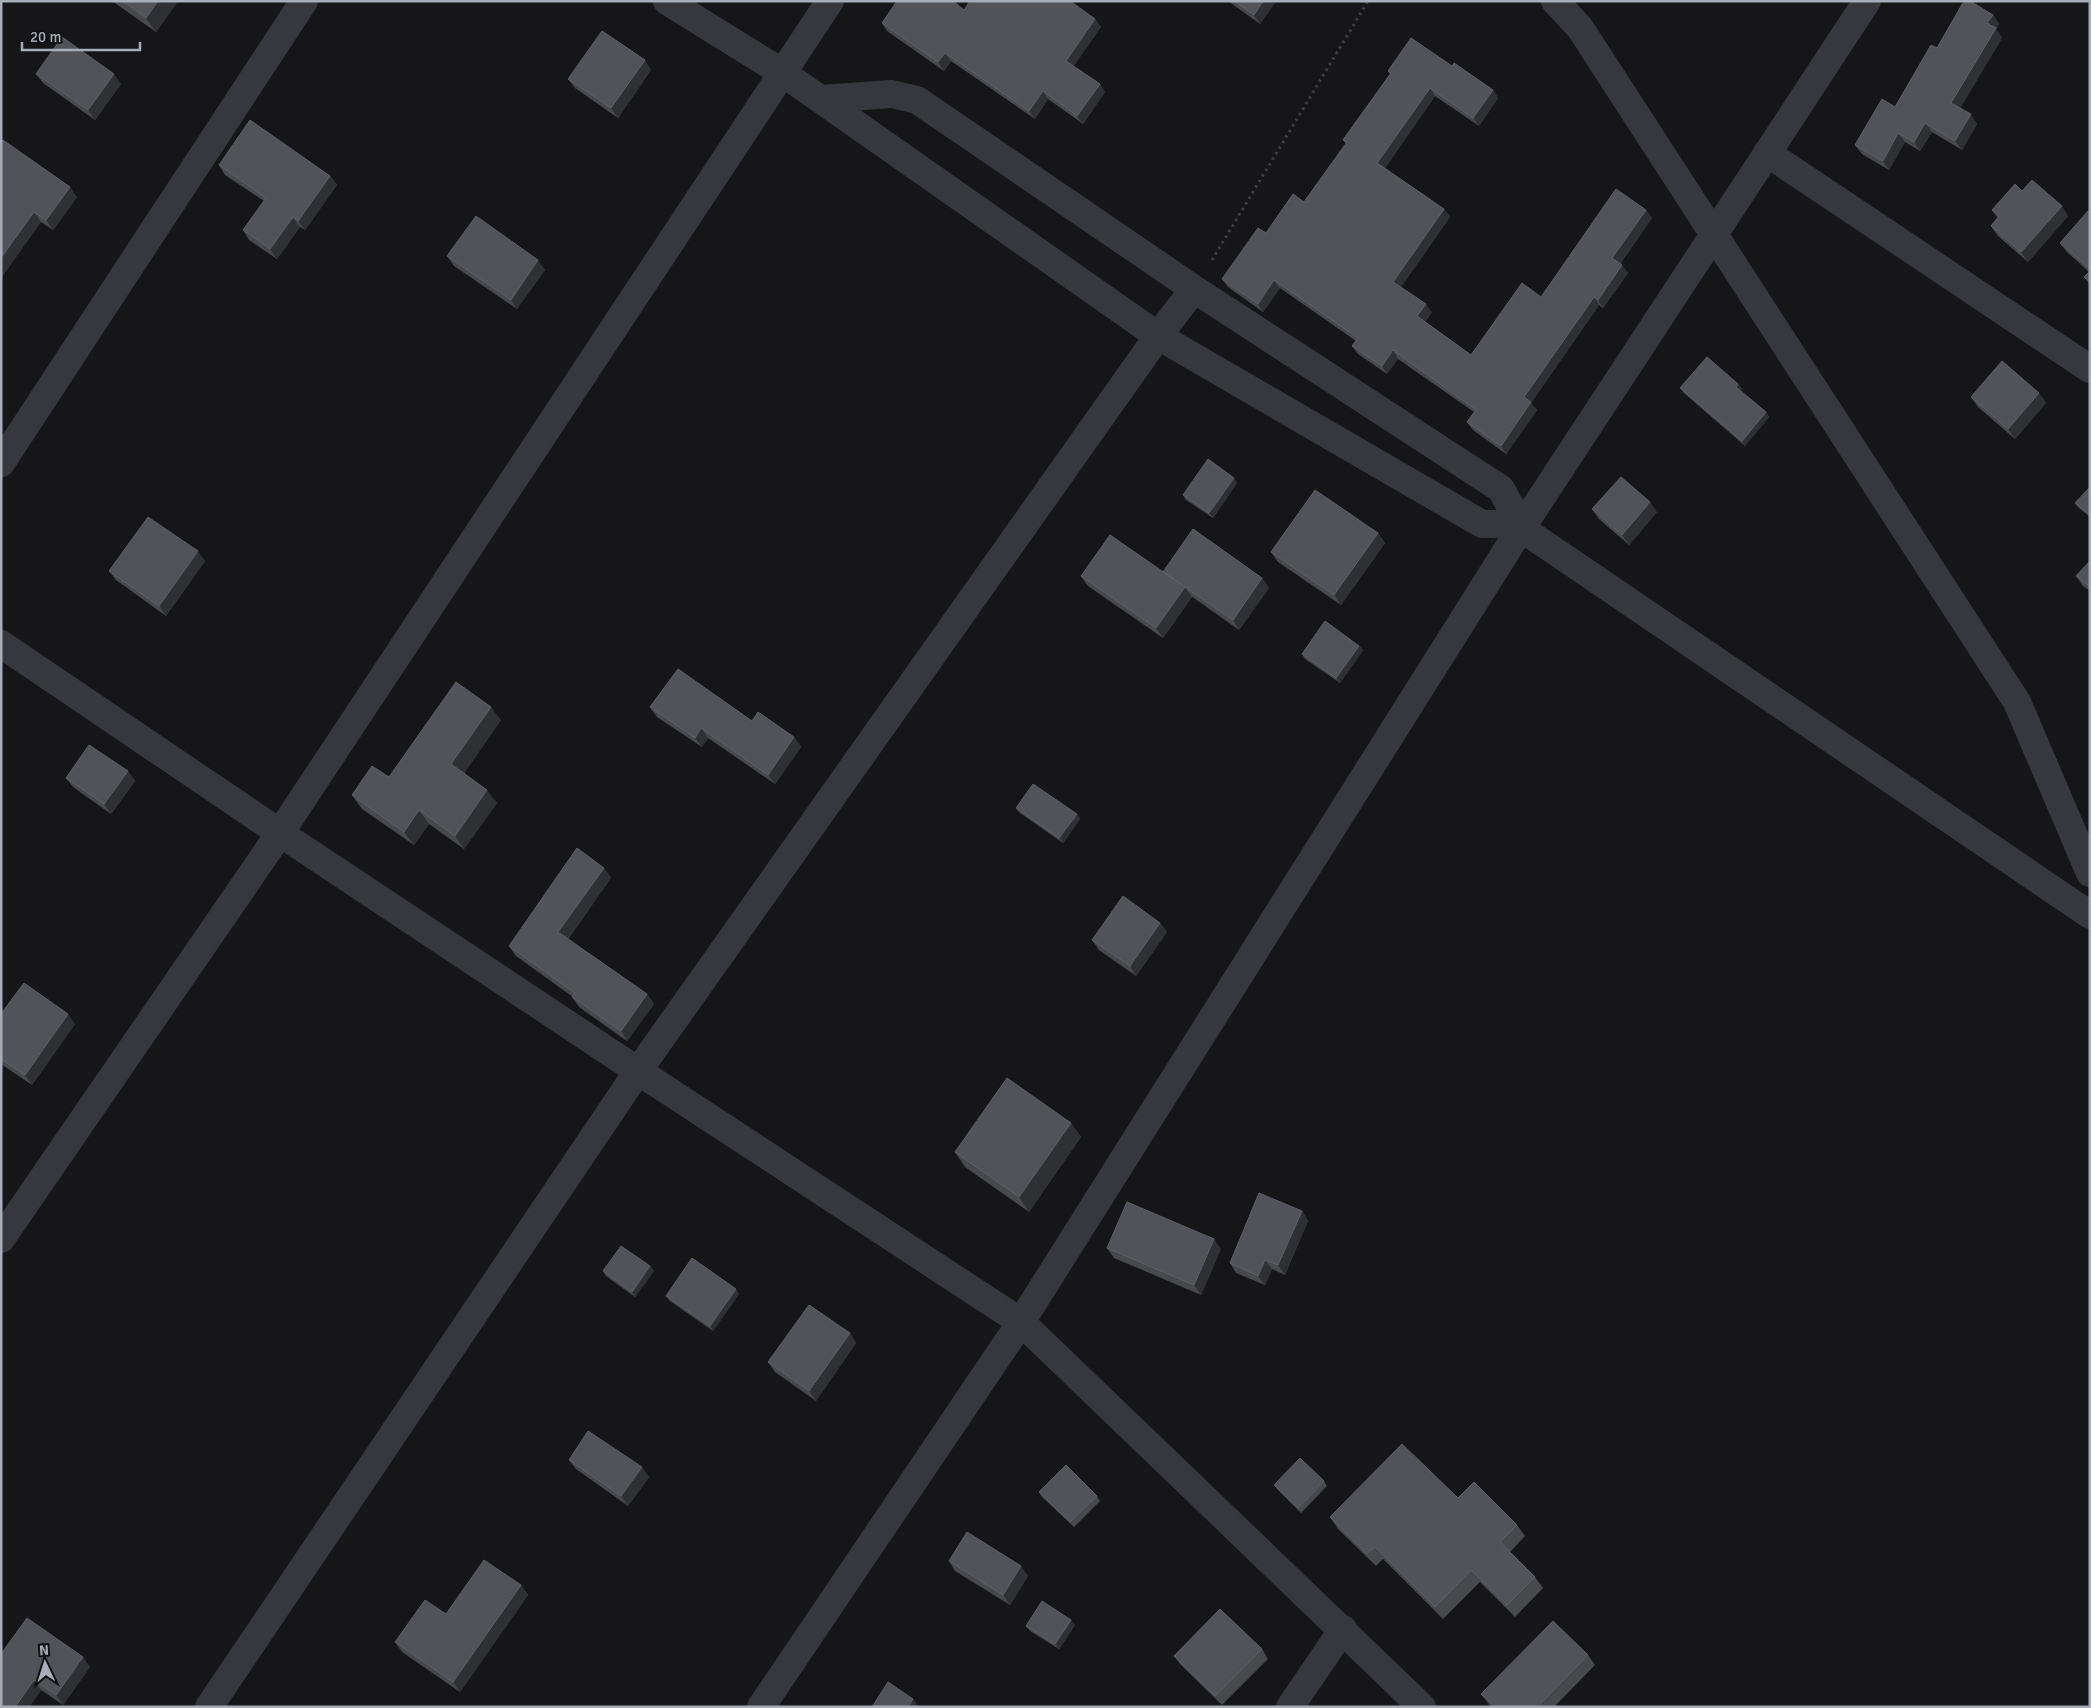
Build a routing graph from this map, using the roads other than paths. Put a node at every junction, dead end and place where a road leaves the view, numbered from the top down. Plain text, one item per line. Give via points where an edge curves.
1 (304, 1) edge
2 (667, 1) edge
3 (830, 1) edge
4 (1555, 1) edge
5 (1867, 1) edge
6 (783, 73) junction
7 (821, 99) junction
8 (1767, 153) junction
9 (1714, 235) junction
10 (1194, 289) junction
11 (1158, 336) junction
12 (2090, 370) edge
13 (1, 463) edge
14 (1517, 526) junction
15 (1, 644) edge
16 (280, 833) junction
17 (2090, 873) edge
18 (2088, 908) edge
19 (638, 1071) junction
20 (1, 1239) edge
21 (1021, 1322) junction
22 (1344, 1629) junction
23 (209, 1707) edge
24 (761, 1707) edge
25 (1290, 1707) edge
26 (1422, 1707) edge

1 - 13 street
2 - 6 street
3 - 6 street
4 - 9 street via 1580,28
5 - 8 street
6 - 7 street
6 - 16 street
7 - 10 street via 892,94 917,100
7 - 11 street
8 - 9 street
8 - 12 street
9 - 14 street
9 - 17 street via 2017,702
10 - 11 street
10 - 14 street via 1501,490
11 - 14 street via 1482,524
11 - 19 street
14 - 18 street
14 - 21 street
15 - 16 street
16 - 19 street
16 - 20 street
19 - 21 street
19 - 23 street
21 - 22 street
21 - 24 street
22 - 25 street
22 - 26 street

